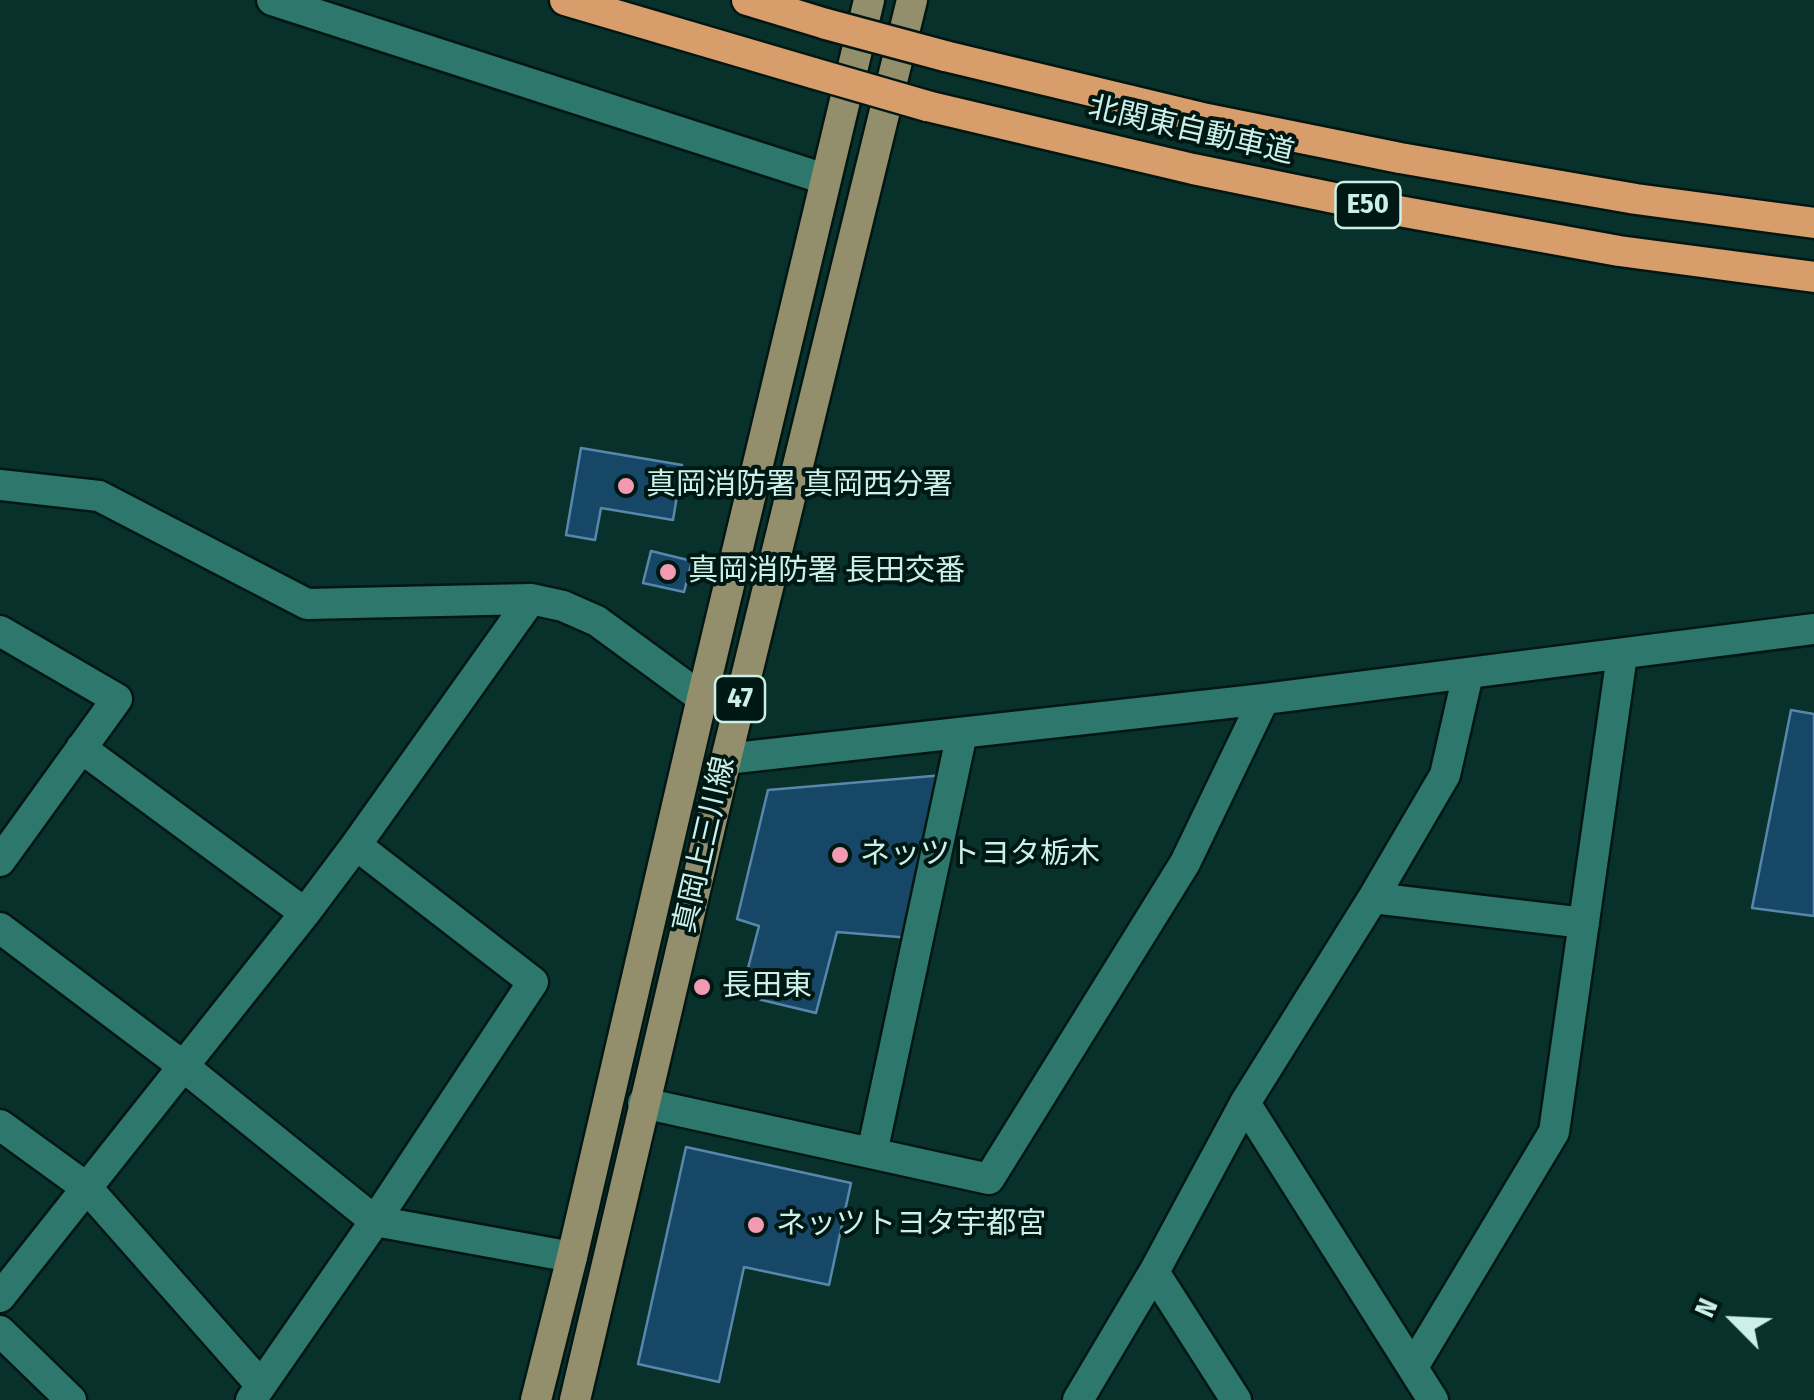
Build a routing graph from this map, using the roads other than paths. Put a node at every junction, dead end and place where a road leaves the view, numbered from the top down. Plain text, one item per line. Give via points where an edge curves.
1 (272, 0) edge
2 (564, 0) edge
3 (747, 0) edge
4 (869, 0) edge
5 (912, 0) edge
6 (825, 179) junction
7 (1814, 223) edge
8 (1814, 277) edge
9 (0, 486) edge
10 (531, 598) junction
11 (0, 630) edge
12 (1814, 630) edge
13 (1622, 655) junction
14 (1468, 674) junction
15 (702, 698) junction
16 (1264, 699) junction
17 (962, 732) junction
18 (80, 748) junction
19 (726, 758) junction
20 (356, 845) junction
21 (0, 860) edge
22 (1373, 898) junction
23 (305, 914) junction
24 (1584, 924) junction
25 (0, 928) edge
26 (183, 1066) junction
27 (644, 1103) junction
28 (1245, 1104) junction
29 (0, 1124) edge
30 (872, 1153) junction
31 (87, 1188) junction
32 (375, 1221) junction
33 (572, 1257) junction
34 (1154, 1272) junction
35 (0, 1297) edge
36 (0, 1331) edge
37 (1413, 1367) junction
38 (256, 1392) edge
39 (60, 1395) edge
40 (536, 1400) edge
41 (575, 1400) edge
42 (1078, 1400) edge
43 (1236, 1400) edge
44 (1433, 1400) edge

1 - 6 street
2 - 8 highway, 北関東自動車道 / E50, bridge via 928,106 1193,169 1620,251
3 - 7 highway, 北関東自動車道 / E50, bridge via 1207,119 1636,199
4 - 6 main road, 真岡上三川線 / 47
5 - 19 main road, 真岡上三川線 / 47
6 - 15 main road, 真岡上三川線 / 47
9 - 10 street via 99,496 308,604
10 - 15 street via 598,621
10 - 20 street
11 - 18 street via 117,699
12 - 13 street
13 - 14 street
13 - 24 street
14 - 16 street
14 - 22 street via 1445,775
15 - 33 main road, 真岡上三川線 / 47
16 - 17 street
16 - 30 street via 1184,863 989,1179
17 - 19 street
17 - 30 street
18 - 21 street
18 - 23 street
19 - 27 main road, 真岡上三川線 / 47
20 - 23 street
20 - 32 street via 533,982
22 - 24 street
22 - 28 street
23 - 26 street
24 - 37 street via 1554,1132
25 - 26 street
26 - 31 street
26 - 32 street
27 - 30 street
27 - 41 main road, 真岡上三川線 / 47
28 - 34 street
28 - 37 street
29 - 31 street
31 - 35 street
31 - 38 street
32 - 33 street
32 - 38 street
33 - 40 main road, 真岡上三川線 / 47
34 - 42 street
34 - 43 street
36 - 39 street
37 - 44 street

